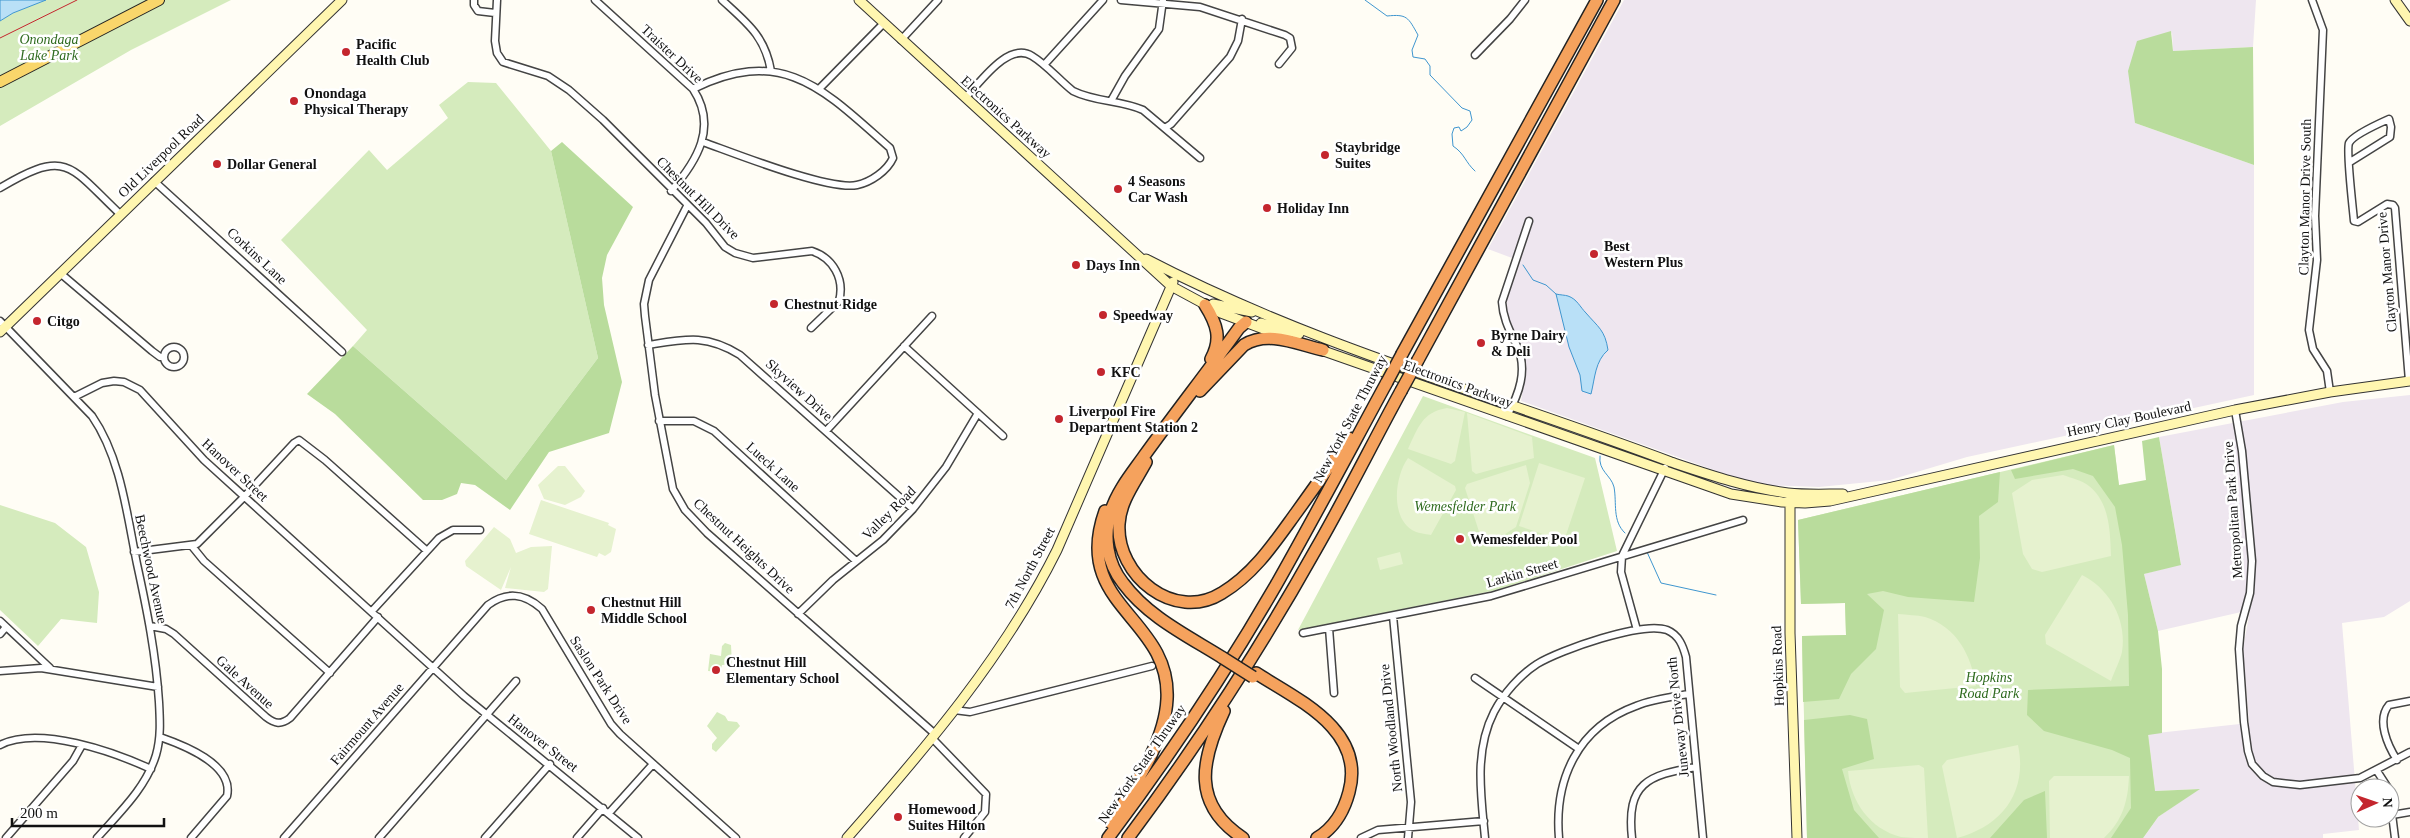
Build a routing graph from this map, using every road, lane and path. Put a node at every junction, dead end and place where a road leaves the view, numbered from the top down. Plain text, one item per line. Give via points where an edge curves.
1 (159, 0) edge
2 (342, 0) edge
3 (474, 0) edge
4 (497, 0) edge
5 (595, 0) edge
6 (722, 0) edge
7 (860, 0) edge
8 (938, 0) edge
9 (1103, 0) edge
10 (1122, 0) edge
11 (1525, 0) edge
12 (1596, 0) edge
13 (1614, 0) edge
14 (2312, 0) edge
15 (2396, 0) edge
16 (1163, 2) edge
17 (495, 13) junction
18 (1242, 19) junction
19 (2410, 21) edge
20 (884, 23) junction
21 (902, 40) junction
22 (1475, 55) dead end
23 (1279, 64) dead end
24 (1044, 65) junction
25 (771, 71) junction
26 (0, 82) edge
27 (820, 88) junction
28 (693, 89) junction
29 (965, 98) junction
30 (1111, 101) junction
31 (1165, 128) junction
32 (703, 142) junction
33 (1200, 158) dead end
34 (2350, 162) junction
35 (154, 181) junction
36 (0, 188) edge
37 (672, 190) junction
38 (687, 206) junction
39 (120, 214) junction
40 (1529, 221) dead end
41 (1135, 253) junction
42 (60, 273) junction
43 (1176, 274) junction
44 (1171, 286) junction
45 (1190, 297) junction
46 (1205, 305) junction
47 (1161, 310) junction
48 (1257, 311) junction
49 (932, 316) dead end
50 (1246, 322) junction
51 (2, 326) edge
52 (811, 328) dead end
53 (648, 345) junction
54 (904, 346) junction
55 (1355, 349) junction
56 (1323, 350) junction
57 (342, 352) dead end
58 (164, 357) dead end
59 (2409, 381) edge
60 (2330, 392) junction
61 (1192, 396) junction
62 (74, 397) junction
63 (1376, 401) junction
64 (1513, 405) junction
65 (2235, 410) junction
66 (978, 413) junction
67 (1507, 416) junction
68 (659, 421) junction
69 (826, 431) junction
70 (1003, 436) dead end
71 (1146, 462) junction
72 (1661, 463) junction
73 (1702, 472) junction
74 (1124, 486) junction
75 (244, 497) junction
76 (1790, 498) junction
77 (913, 509) junction
78 (1743, 520) dead end
79 (480, 530) dead end
80 (191, 546) junction
81 (426, 550) junction
82 (134, 552) junction
83 (1622, 556) junction
84 (856, 562) junction
85 (372, 611) junction
86 (798, 614) junction
87 (1393, 616) junction
88 (378, 617) junction
89 (0, 621) edge
90 (150, 626) junction
91 (469, 626) joint
92 (6, 627) junction
93 (1329, 628) junction
94 (1638, 630) junction
95 (1303, 633) dead end
96 (0, 634) edge
97 (1224, 656) junction
98 (1152, 666) dead end
99 (433, 668) junction
100 (50, 669) junction
101 (0, 671) edge
102 (330, 673) junction
103 (1241, 674) junction
104 (1254, 675) junction
105 (1475, 678) dead end
106 (516, 681) dead end
107 (158, 687) junction
108 (1334, 693) dead end
109 (1689, 694) junction
110 (1503, 697) junction
111 (2410, 702) edge
112 (954, 710) junction
113 (487, 715) junction
114 (160, 736) junction
115 (933, 736) junction
116 (0, 745) edge
117 (82, 745) junction
118 (1579, 748) junction
119 (2410, 752) edge
120 (2397, 760) junction
121 (550, 764) junction
122 (653, 764) junction
123 (1696, 767) junction
124 (151, 769) junction
125 (2377, 771) junction
126 (2382, 778) edge
127 (603, 808) junction
128 (609, 813) junction
129 (1484, 821) junction
130 (1410, 828) junction
131 (6, 838) edge
132 (97, 838) edge
133 (191, 838) edge
134 (284, 838) edge
135 (379, 838) edge
136 (485, 838) edge
137 (577, 838) edge
138 (638, 838) edge
139 (736, 838) edge
140 (847, 838) edge
141 (964, 838) edge
142 (1102, 838) edge
143 (1108, 838) edge
144 (1128, 838) edge
145 (1244, 838) edge
146 (1309, 838) edge
147 (1317, 838) edge
148 (1361, 838) edge
149 (1408, 838) edge
150 (1485, 838) edge
151 (1559, 838) edge
152 (1632, 838) edge
153 (1703, 838) edge
154 (1797, 838) edge

1 - 26 main road
2 - 35 main road, Old Liverpool Road
3 - 17 street via 478,10
4 - 17 street
5 - 28 street, Traister Drive
6 - 25 street via 757,33
7 - 20 main road, Electronics Parkway
8 - 21 street
9 - 24 street
10 - 16 street
11 - 22 street
12 - 63 highway, New York State Thruway, bridge
13 - 103 highway, bridge via 1316,549
14 - 60 street, Clayton Manor Drive South via 2323,30 2315,216 2317,260 2309,330 2313,349 2327,371
15 - 19 main road
16 - 18 street via 1200,7
16 - 30 street via 1159,29 1124,76
17 - 37 street, Chestnut Hill Drive via 495,41 499,57 508,65 548,76 569,90
18 - 23 street via 1290,38 1292,48
18 - 31 street via 1238,41 1230,57
20 - 21 main road, Electronics Parkway
20 - 27 street
21 - 29 main road, Electronics Parkway
24 - 29 street via 1023,52 1006,56
24 - 30 street via 1073,91 1093,99
25 - 27 street
25 - 28 street via 742,72
27 - 32 street via 890,148 893,158 886,169 867,182 847,186 816,179
28 - 32 street, Traister Drive via 702,112
29 - 41 main road, Electronics Parkway
30 - 31 street via 1143,110
31 - 33 street
32 - 37 street
34 - 34 street, Clayton Manor Drive via 2350,142 2389,118 2390,137
34 - 59 street, Clayton Manor Drive via 2354,221 2358,222 2387,204 2395,208
35 - 39 main road, Old Liverpool Road
35 - 57 street, Corkins Lane
36 - 39 street via 42,166 67,167 84,178
37 - 38 street, Chestnut Hill Drive
38 - 52 street, Chestnut Hill Drive via 725,247 745,257 766,257 802,250 826,258 840,278 840,296 831,311
38 - 53 street, Chestnut Heights Drive via 649,280 644,304
39 - 42 main road, Old Liverpool Road
40 - 64 street via 1502,302 1507,327 1518,347 1522,366
41 - 43 main road, Electronics Parkway
41 - 44 main road, Electronics Parkway
42 - 51 main road, Old Liverpool Road
42 - 58 street via 152,351
43 - 44 main road, 7th North Street
43 - 48 main road, Electronics Parkway
44 - 45 main road, Electronics Parkway
44 - 47 main road, 7th North Street
45 - 46 main road, Electronics Parkway
45 - 47 main road via 1169,300
45 - 48 main road via 1247,313
46 - 50 main road, Electronics Parkway
46 - 61 highway via 1216,323 1218,344
47 - 112 main road, 7th North Street via 1041,583 1010,634
48 - 50 main road
48 - 55 main road, Electronics Parkway
49 - 54 street
50 - 55 main road via 1267,324
50 - 56 main road, Electronics Parkway
50 - 61 highway
51 - 62 street, Beechwood Avenue
53 - 68 street, Chestnut Heights Drive
53 - 69 street, Skyview Drive via 690,339 726,347 756,368
54 - 66 street
54 - 69 street
55 - 64 main road, Electronics Parkway
56 - 61 highway via 1273,338 1252,340
56 - 67 main road, Electronics Parkway
59 - 60 main road, Henry Clay Boulevard
60 - 65 main road, Henry Clay Boulevard
61 - 71 highway
61 - 74 highway
62 - 75 street, Hanover Street via 102,383 114,381 135,387
62 - 82 street, Beechwood Avenue via 92,416 106,441 120,483
63 - 71 highway via 1251,571 1221,594 1203,600 1181,601 1149,588 1136,576 1122,552 1119,523 1122,508
63 - 143 highway, New York State Thruway via 1303,537 1232,657 1184,732
64 - 67 street
64 - 72 main road, Electronics Parkway
65 - 76 main road, Henry Clay Boulevard via 1856,493
65 - 125 street, Metropolitan Park Drive via 2252,561 2250,593 2240,626 2239,649 2244,722 2252,764 2263,776 2284,785 2351,780
66 - 70 street
66 - 77 street, Valley Road via 941,474
67 - 72 main road, Electronics Parkway via 1605,451
68 - 84 street, Lueck Lane via 694,421 714,431
68 - 86 street, Chestnut Heights Drive via 673,489 685,510
69 - 77 street, Skyview Drive
71 - 97 highway via 1115,510 1111,536 1117,566 1134,590 1154,608
72 - 73 main road
72 - 73 main road via 1671,462
72 - 76 main road, Electronics Parkway via 1731,494
72 - 83 street
73 - 76 main road
74 - 97 highway via 1111,511 1107,532 1116,573 1132,595 1154,614
74 - 142 highway via 1105,510 1099,528 1101,573 1157,652 1164,670 1167,700 1165,717 1146,762
75 - 80 street via 205,537
75 - 81 street via 299,440
75 - 85 street, Hanover Street
76 - 154 main road, Hopkins Road via 1790,632
77 - 84 street, Valley Road
78 - 83 street, Larkin Street
79 - 81 street via 453,530
80 - 82 street
80 - 102 street
81 - 85 street
82 - 90 street, Beechwood Avenue
83 - 87 street, Larkin Street via 1491,596
83 - 94 street via 1622,572
84 - 86 street, Valley Road
85 - 88 street, Hanover Street
86 - 115 street, Chestnut Heights Drive
87 - 93 street, Larkin Street
87 - 130 street, North Woodland Drive via 1411,802
88 - 99 street, Hanover Street
88 - 102 street, Gale Avenue
89 - 92 street
90 - 102 street, Gale Avenue via 174,634 277,724 290,718
90 - 107 street, Beechwood Avenue
91 - 99 street, Fairmount Avenue
91 - 122 street, Saslon Park Drive via 497,598 516,594 533,601 542,609 611,724
92 - 96 street
92 - 100 street
93 - 95 street, Larkin Street
93 - 108 street
94 - 109 street, Juneway Drive North via 1669,630 1681,642 1686,657
94 - 110 street, Juneway Drive North via 1561,652 1530,669
97 - 104 highway
98 - 112 street via 970,712
99 - 113 street, Hanover Street
99 - 134 street, Fairmount Avenue
100 - 101 street via 28,667
100 - 107 street
103 - 144 highway
103 - 145 highway via 1217,726 1204,774 1214,811 1230,829
104 - 146 highway via 1322,720 1336,736 1346,758 1348,776 1341,805 1329,823
104 - 147 highway via 1325,718 1342,738 1348,751 1352,774 1348,799 1335,822
105 - 110 street
106 - 113 street
107 - 114 street, Beechwood Avenue
109 - 118 street via 1657,700 1622,712 1608,720
109 - 123 street, Juneway Drive North
110 - 118 street
110 - 129 street, Juneway Drive North via 1482,747 1480,778
111 - 120 street via 2389,705 2385,712 2387,744
112 - 115 main road, 7th North Street
113 - 121 street, Hanover Street
113 - 135 street
114 - 124 street, Beechwood Avenue
114 - 133 street via 210,761 227,780 227,796
115 - 140 main road, 7th North Street
115 - 141 street, Chestnut Heights Drive via 986,794 985,812
116 - 117 street via 25,738
117 - 124 street via 117,754
117 - 131 street via 73,761
118 - 151 street via 1560,792
119 - 120 street, Metropolitan Park Drive
120 - 125 street, Metropolitan Park Drive
121 - 127 street, Hanover Street
121 - 136 street
122 - 128 street
122 - 139 street, Saslon Park Drive
123 - 152 street via 1657,775 1640,787 1630,813
123 - 153 street, Juneway Drive North
124 - 132 street, Beechwood Avenue via 137,793
125 - 126 street
127 - 128 street, Hanover Street
127 - 137 street
128 - 138 street
129 - 130 street
129 - 150 street, Juneway Drive North
130 - 148 street via 1378,830
130 - 149 street, North Woodland Drive

